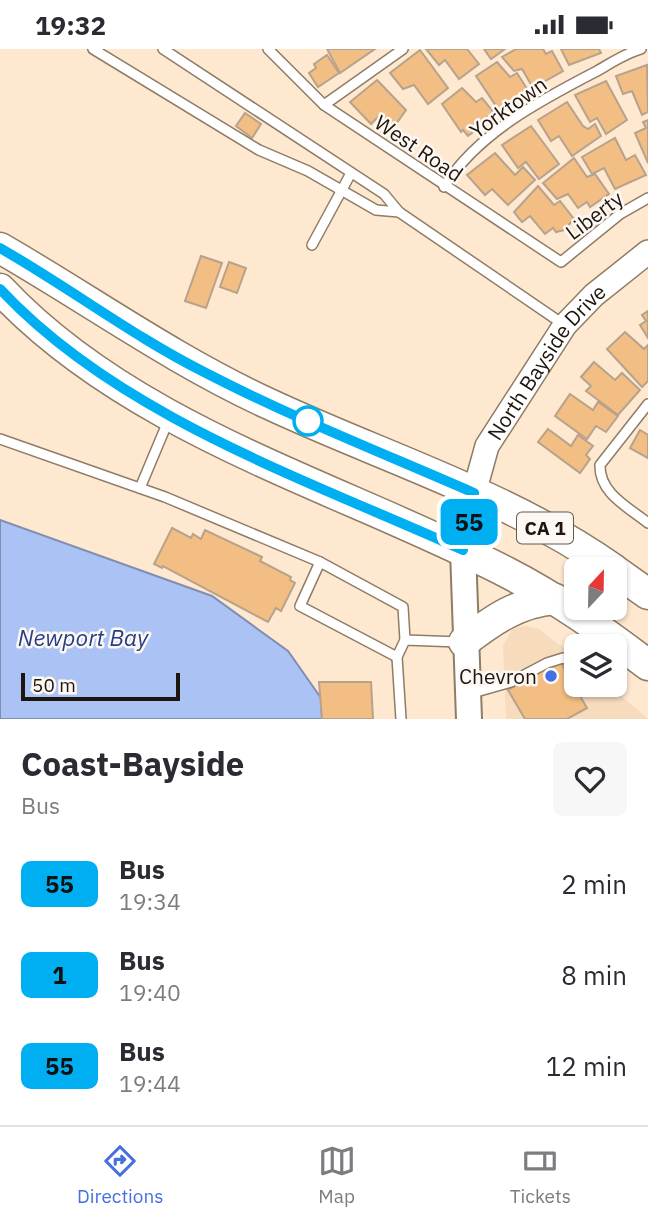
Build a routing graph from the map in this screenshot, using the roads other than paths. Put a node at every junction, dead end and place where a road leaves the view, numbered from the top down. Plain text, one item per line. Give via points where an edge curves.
1 (93, 49) edge
2 (163, 49) edge
3 (268, 49) edge
4 (403, 49) edge
5 (641, 49) edge
6 (324, 104) junction
7 (351, 173) junction
8 (444, 187) junction
9 (342, 190) junction
10 (648, 198) edge
11 (399, 212) junction
12 (312, 245) dead end
13 (0, 249) edge
14 (648, 253) edge
15 (561, 263) joint
16 (0, 289) edge
17 (565, 325) junction
18 (648, 404) edge
19 (171, 415) junction
20 (0, 439) edge
21 (140, 488) junction
22 (474, 493) junction
23 (648, 523) edge
24 (463, 550) junction
25 (594, 557) edge
26 (320, 562) junction
27 (627, 579) edge
28 (648, 594) edge
29 (555, 599) junction
30 (405, 640) junction
31 (464, 642) junction
32 (629, 656) edge
33 (397, 657) junction
34 (564, 658) edge
35 (468, 694) junction
36 (401, 719) edge
37 (469, 719) edge

1 - 9 lane via 259,151
2 - 7 lane
3 - 6 lane, West Road
4 - 6 lane
5 - 8 lane, Yorktown via 536,104 488,140
6 - 8 lane, West Road
7 - 9 lane
7 - 11 lane via 384,194
8 - 15 lane, West Road
9 - 11 lane via 376,210
9 - 12 lane
10 - 15 lane, Liberty via 620,214
11 - 17 lane
13 - 22 highway, CA 1 via 204,372
14 - 17 street, North Bayside Drive via 594,295
16 - 19 highway, CA 1 via 24,316 76,356
17 - 22 street, North Bayside Drive via 487,446
18 - 23 lane via 600,465 599,478
19 - 21 lane
19 - 24 highway, CA 1
20 - 21 lane
21 - 26 lane
22 - 24 main road
22 - 25 highway, CA 1
24 - 29 highway, CA 1
24 - 31 main road
26 - 30 lane via 402,607
26 - 33 lane via 300,606
27 - 28 highway, CA 1
29 - 31 highway via 521,605
29 - 32 highway, CA 1
30 - 31 lane
30 - 33 lane
31 - 35 main road
33 - 36 lane
34 - 35 lane via 511,682
35 - 37 main road

